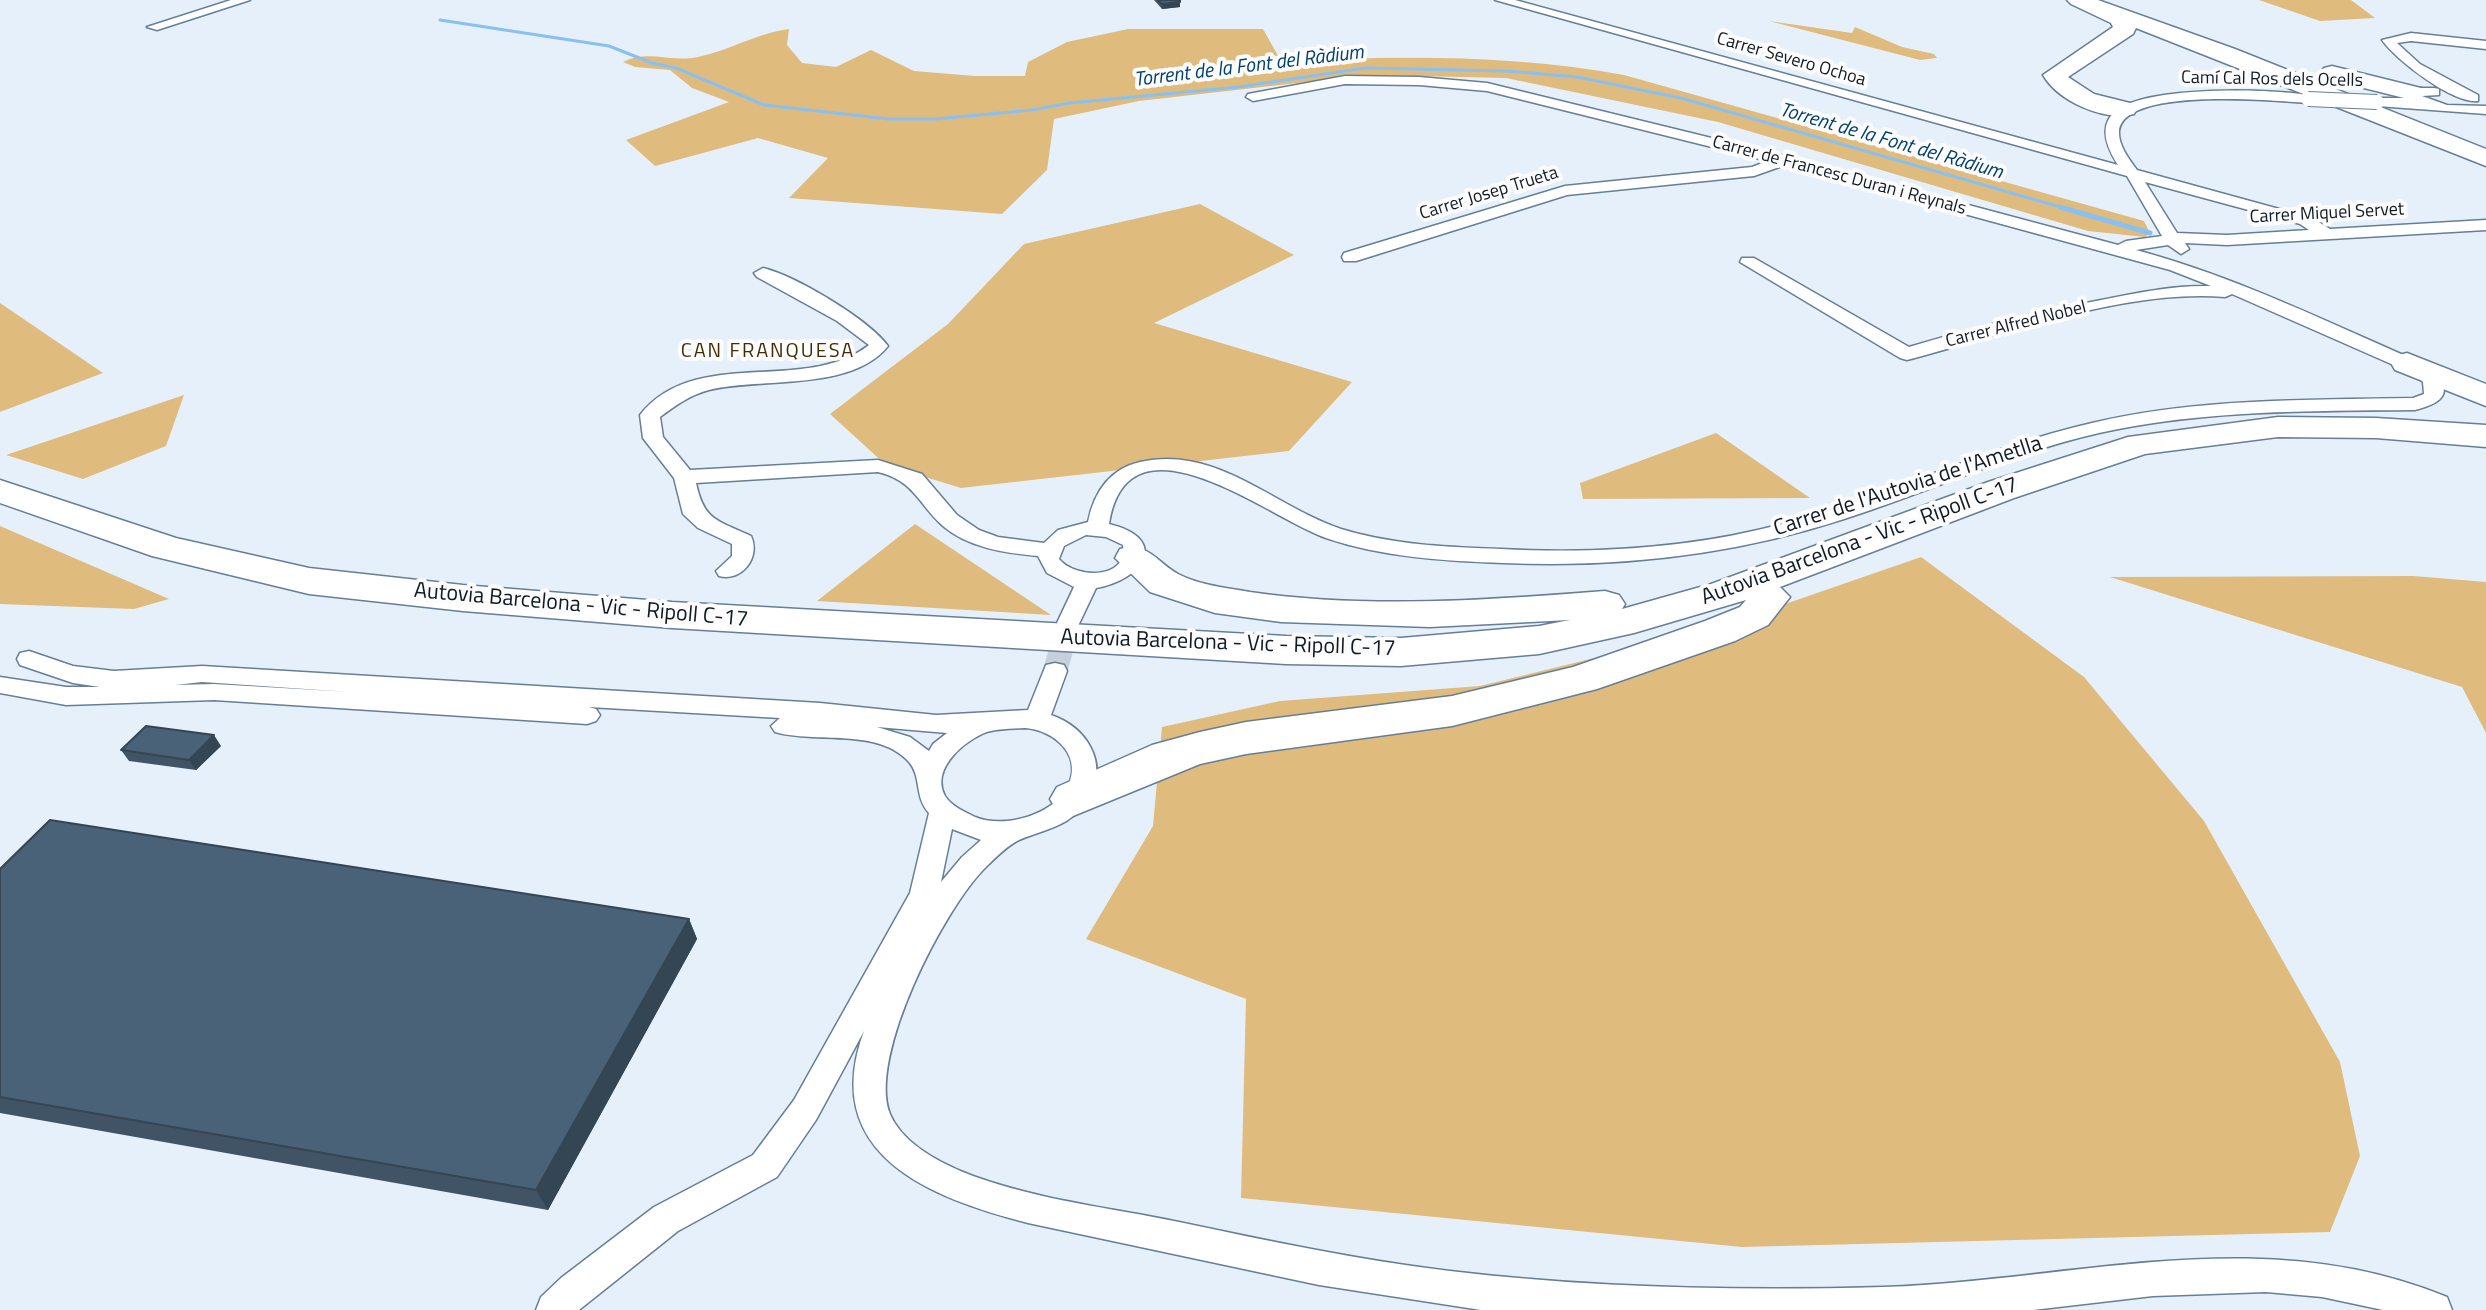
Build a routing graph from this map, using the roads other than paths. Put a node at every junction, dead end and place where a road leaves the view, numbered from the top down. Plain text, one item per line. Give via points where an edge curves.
1 (244, 0) edge
2 (1501, 0) edge
3 (2076, 0) edge
4 (2093, 0) edge
5 (2151, 21) junction
6 (153, 27) dead end
7 (2106, 42) junction
8 (2486, 45) edge
9 (2241, 61) junction
10 (2437, 86) junction
11 (1253, 97) dead end
12 (2418, 98) junction
13 (2483, 106) edge
14 (2125, 109) junction
15 (2486, 149) edge
16 (2118, 153) junction
17 (2486, 158) edge
18 (2070, 159) junction
19 (1784, 160) junction
20 (2134, 176) junction
21 (2486, 225) edge
22 (2326, 234) junction
23 (2158, 249) junction
24 (1350, 257) dead end
25 (1748, 262) dead end
26 (763, 273) dead end
27 (2183, 285) junction
28 (2407, 363) junction
29 (2486, 396) edge
30 (2433, 398) junction
31 (2486, 403) edge
32 (2486, 436) edge
33 (2486, 453) edge
34 (684, 477) junction
35 (2001, 490) junction
36 (0, 491) edge
37 (0, 513) edge
38 (1098, 528) junction
39 (1049, 550) junction
40 (1134, 558) junction
41 (727, 571) dead end
42 (1088, 582) junction
43 (1770, 597) junction
44 (1069, 623) tunnel mouth
45 (29, 659) dead end
46 (1055, 671) tunnel mouth
47 (0, 685) edge
48 (1037, 719) junction
49 (978, 724) junction
50 (929, 770) junction
51 (1073, 799) junction
52 (942, 814) junction
53 (1007, 832) junction
54 (554, 1310) edge
55 (2434, 1310) edge

1 - 6 street
2 - 18 street, Carrer Severo Ochoa
3 - 7 highway via 2124,23 2125,29
3 - 9 highway
4 - 5 highway
5 - 12 highway
5 - 15 highway
7 - 9 highway via 2129,36 2164,38
7 - 14 highway via 2055,75 2074,94
8 - 10 street via 2388,40
9 - 17 highway
10 - 12 street
10 - 13 street
11 - 19 street, Carrer de Francesc Duran i Reynals via 1345,80 1487,87
12 - 13 street
12 - 14 street, Camí Cal Ros dels Ocells, bridge via 2377,102 2176,97
14 - 16 street via 2112,129
16 - 18 street, Carrer Severo Ochoa via 2097,160
16 - 20 street
18 - 20 street, Carrer Severo Ochoa
19 - 23 street, Carrer de Francesc Duran i Reynals via 2098,245
19 - 24 street, Carrer Josep Trueta via 1754,171 1565,191
20 - 22 street, Carrer Severo Ochoa via 2306,221
20 - 23 street
21 - 22 street, Carrer Miquel Servet
22 - 23 street, Carrer Miquel Servet via 2211,240
23 - 27 street
23 - 27 street
23 - 27 street
25 - 27 street, Carrer Alfred Nobel via 1907,354 1993,326
26 - 34 street via 879,346 858,362 726,380 662,402 650,415 653,438
27 - 28 street, Carrer Alfred Nobel via 2263,300
28 - 29 highway
28 - 30 street via 2433,382
30 - 31 highway
30 - 38 street, Carrer de l'Autovia de l'Ametlla via 2415,404 2196,413 2097,427 1795,527 1734,541 1632,553 1519,557 1429,550 1335,534 1218,475 1166,464 1148,465 1117,481 1106,492
32 - 35 highway, Autovia Barcelona - Vic - Ripoll C-17 via 2292,427 2188,436 2100,455
33 - 43 highway, Autovia Barcelona - Vic - Ripoll C-17 via 2298,445 2208,453 2116,472
34 - 39 street via 878,466 899,470 914,476 949,520 966,531 1005,546
34 - 41 street via 691,509 706,523 743,541 743,558
35 - 36 highway, Autovia Barcelona - Vic - Ripoll C-17 via 1725,593 1634,620 1539,640 1401,652 672,615 309,581 166,548
35 - 40 highway via 1934,504 1725,579 1629,601 1580,606 1437,614 1243,605 1180,591 1141,569
37 - 43 highway, Autovia Barcelona - Vic - Ripoll C-17 via 186,576 457,620 1351,670 1398,672 1570,656 1656,636
38 - 39 street via 1062,536
38 - 40 street via 1127,537
39 - 42 street via 1048,559 1061,575
40 - 42 street via 1118,575
42 - 44 street
43 - 51 highway via 1754,616 1720,631 1582,679 1452,711 1200,748
45 - 49 street via 59,673 109,680 232,675
46 - 48 street
47 - 50 street via 66,696 227,692 815,729 897,742
48 - 49 street via 1011,717
48 - 51 street via 1066,732 1081,749 1086,770
49 - 50 street via 948,743
50 - 52 street via 932,800
51 - 53 street via 1045,821
52 - 53 street via 960,825
52 - 54 street via 924,894 785,1143 765,1166 655,1226
53 - 55 street via 969,866 933,922 881,1026 870,1080 872,1107 882,1131 898,1148 918,1166 979,1194 1245,1255 1408,1283 1566,1300 1895,1304 2185,1273 2336,1280 2397,1294

